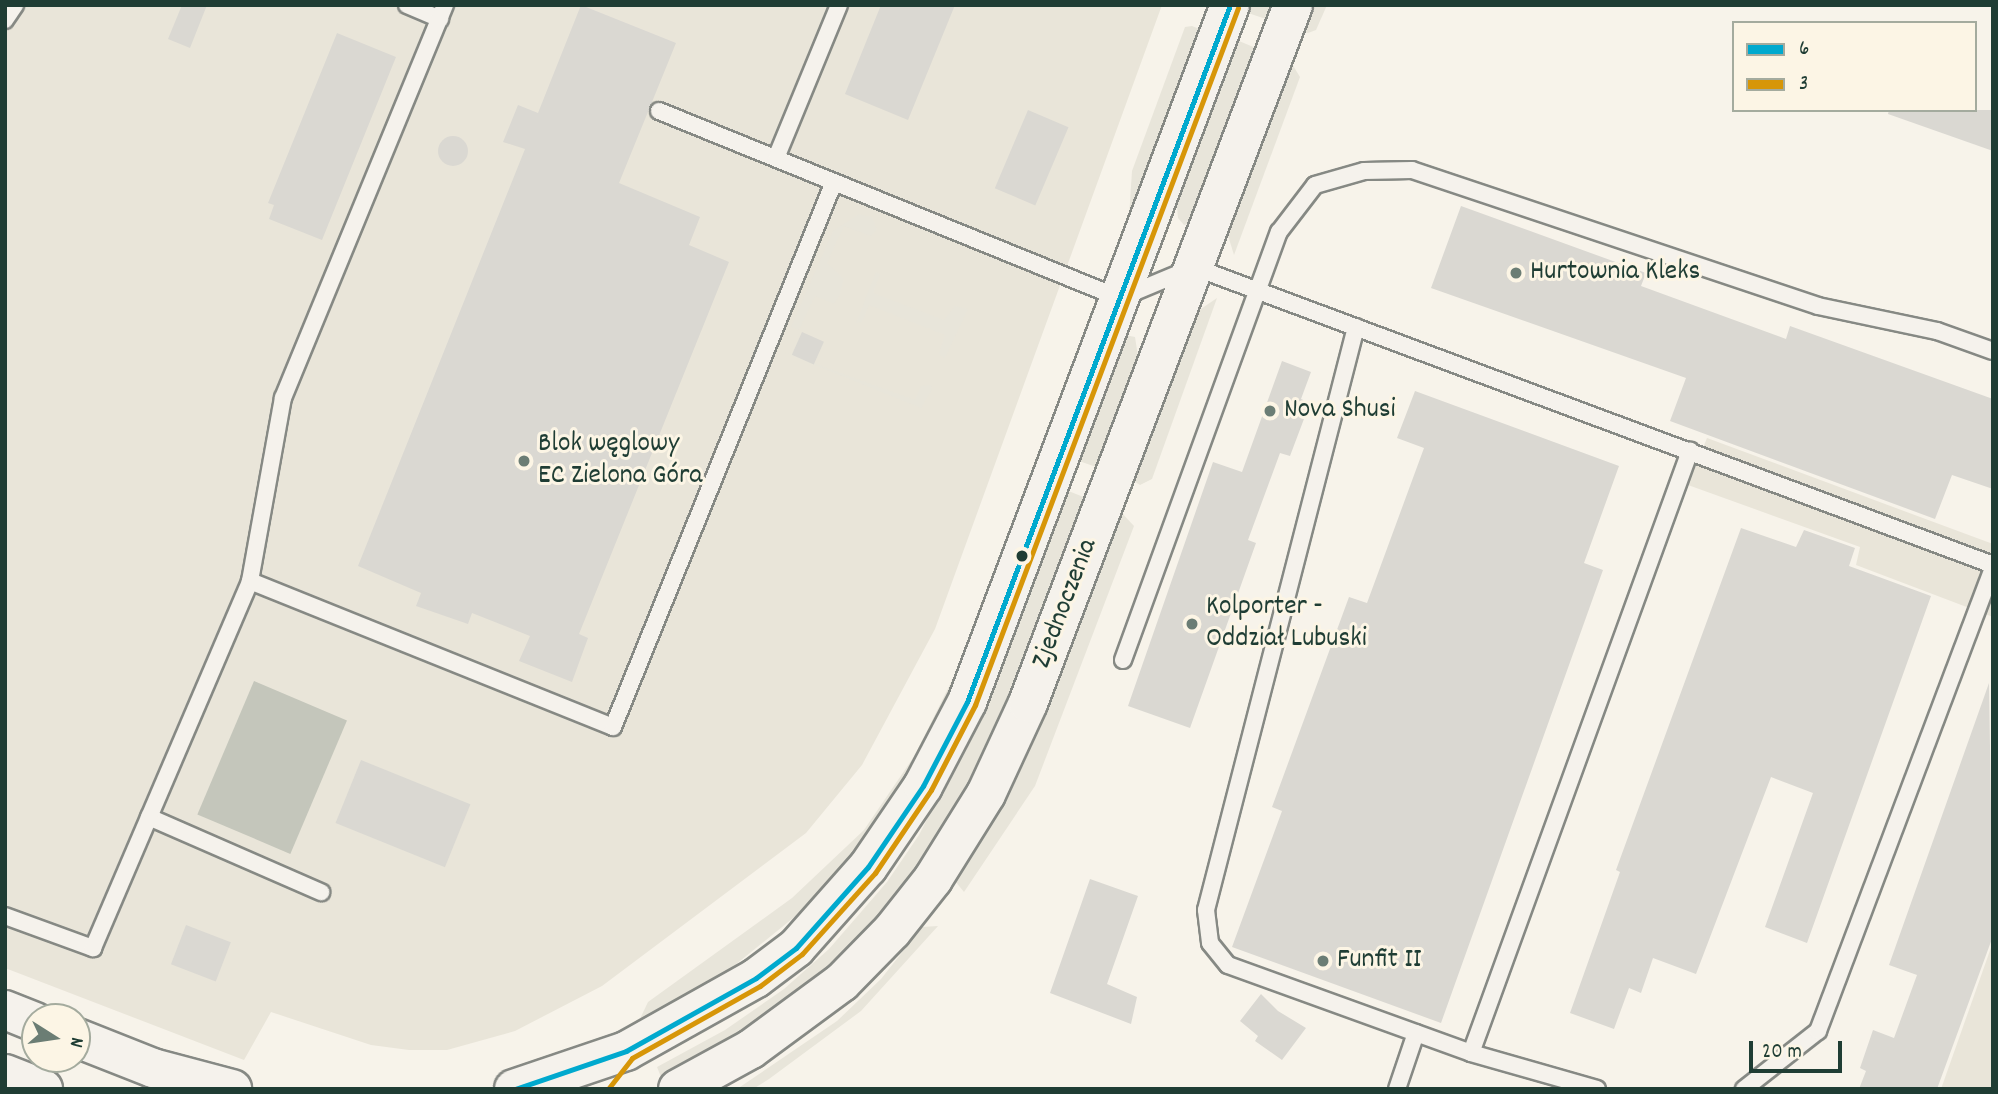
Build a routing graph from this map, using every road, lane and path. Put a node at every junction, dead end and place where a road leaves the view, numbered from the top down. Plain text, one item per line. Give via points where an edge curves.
1 (15, 5) edge
2 (407, 5) edge
3 (839, 5) edge
4 (1230, 5) edge
5 (1293, 5) edge
6 (442, 12) edge
7 (5, 20) edge
8 (659, 111) dead end
9 (776, 158) junction
10 (834, 182) junction
11 (1194, 267) junction
12 (1257, 290) junction
13 (1120, 298) junction
14 (1356, 327) junction
15 (1993, 351) edge
16 (1690, 451) junction
17 (1993, 567) edge
18 (250, 581) junction
19 (1123, 660) dead end
20 (149, 817) junction
21 (321, 892) dead end
22 (5, 916) edge
23 (1416, 1033) junction
24 (91, 1044) edge
25 (626, 1051) junction
26 (1471, 1053) junction
27 (5, 1074) edge
28 (684, 1087) edge
29 (43, 1089) edge
30 (232, 1089) edge
31 (514, 1089) edge
32 (597, 1089) edge
33 (1396, 1089) edge
34 (1597, 1089) edge
35 (1744, 1089) edge

1 - 7 lane
2 - 6 lane
3 - 9 lane
4 - 13 main road, Zjednoczenia
5 - 11 main road, Zjednoczenia
6 - 18 lane via 283,398
8 - 9 lane
9 - 10 lane
10 - 13 lane
10 - 18 lane via 612,727
11 - 12 lane
11 - 13 lane
11 - 28 main road, Zjednoczenia via 1028,703 979,804 926,888 842,982 751,1049
12 - 14 lane
12 - 15 lane via 1279,232 1315,185 1364,171 1412,170 1818,306 1937,331
12 - 19 lane
13 - 25 main road, Zjednoczenia via 967,702 923,786 869,867 796,948 756,978
14 - 16 lane
14 - 23 lane via 1206,910 1210,943 1228,965
16 - 17 lane
16 - 26 lane
17 - 35 lane via 1818,1031
18 - 20 lane
20 - 21 lane
20 - 22 lane via 93,948
23 - 26 lane
23 - 33 lane
24 - 30 main road via 153,1068
25 - 31 main road, Zjednoczenia
25 - 32 main road
26 - 34 lane
27 - 29 main road

